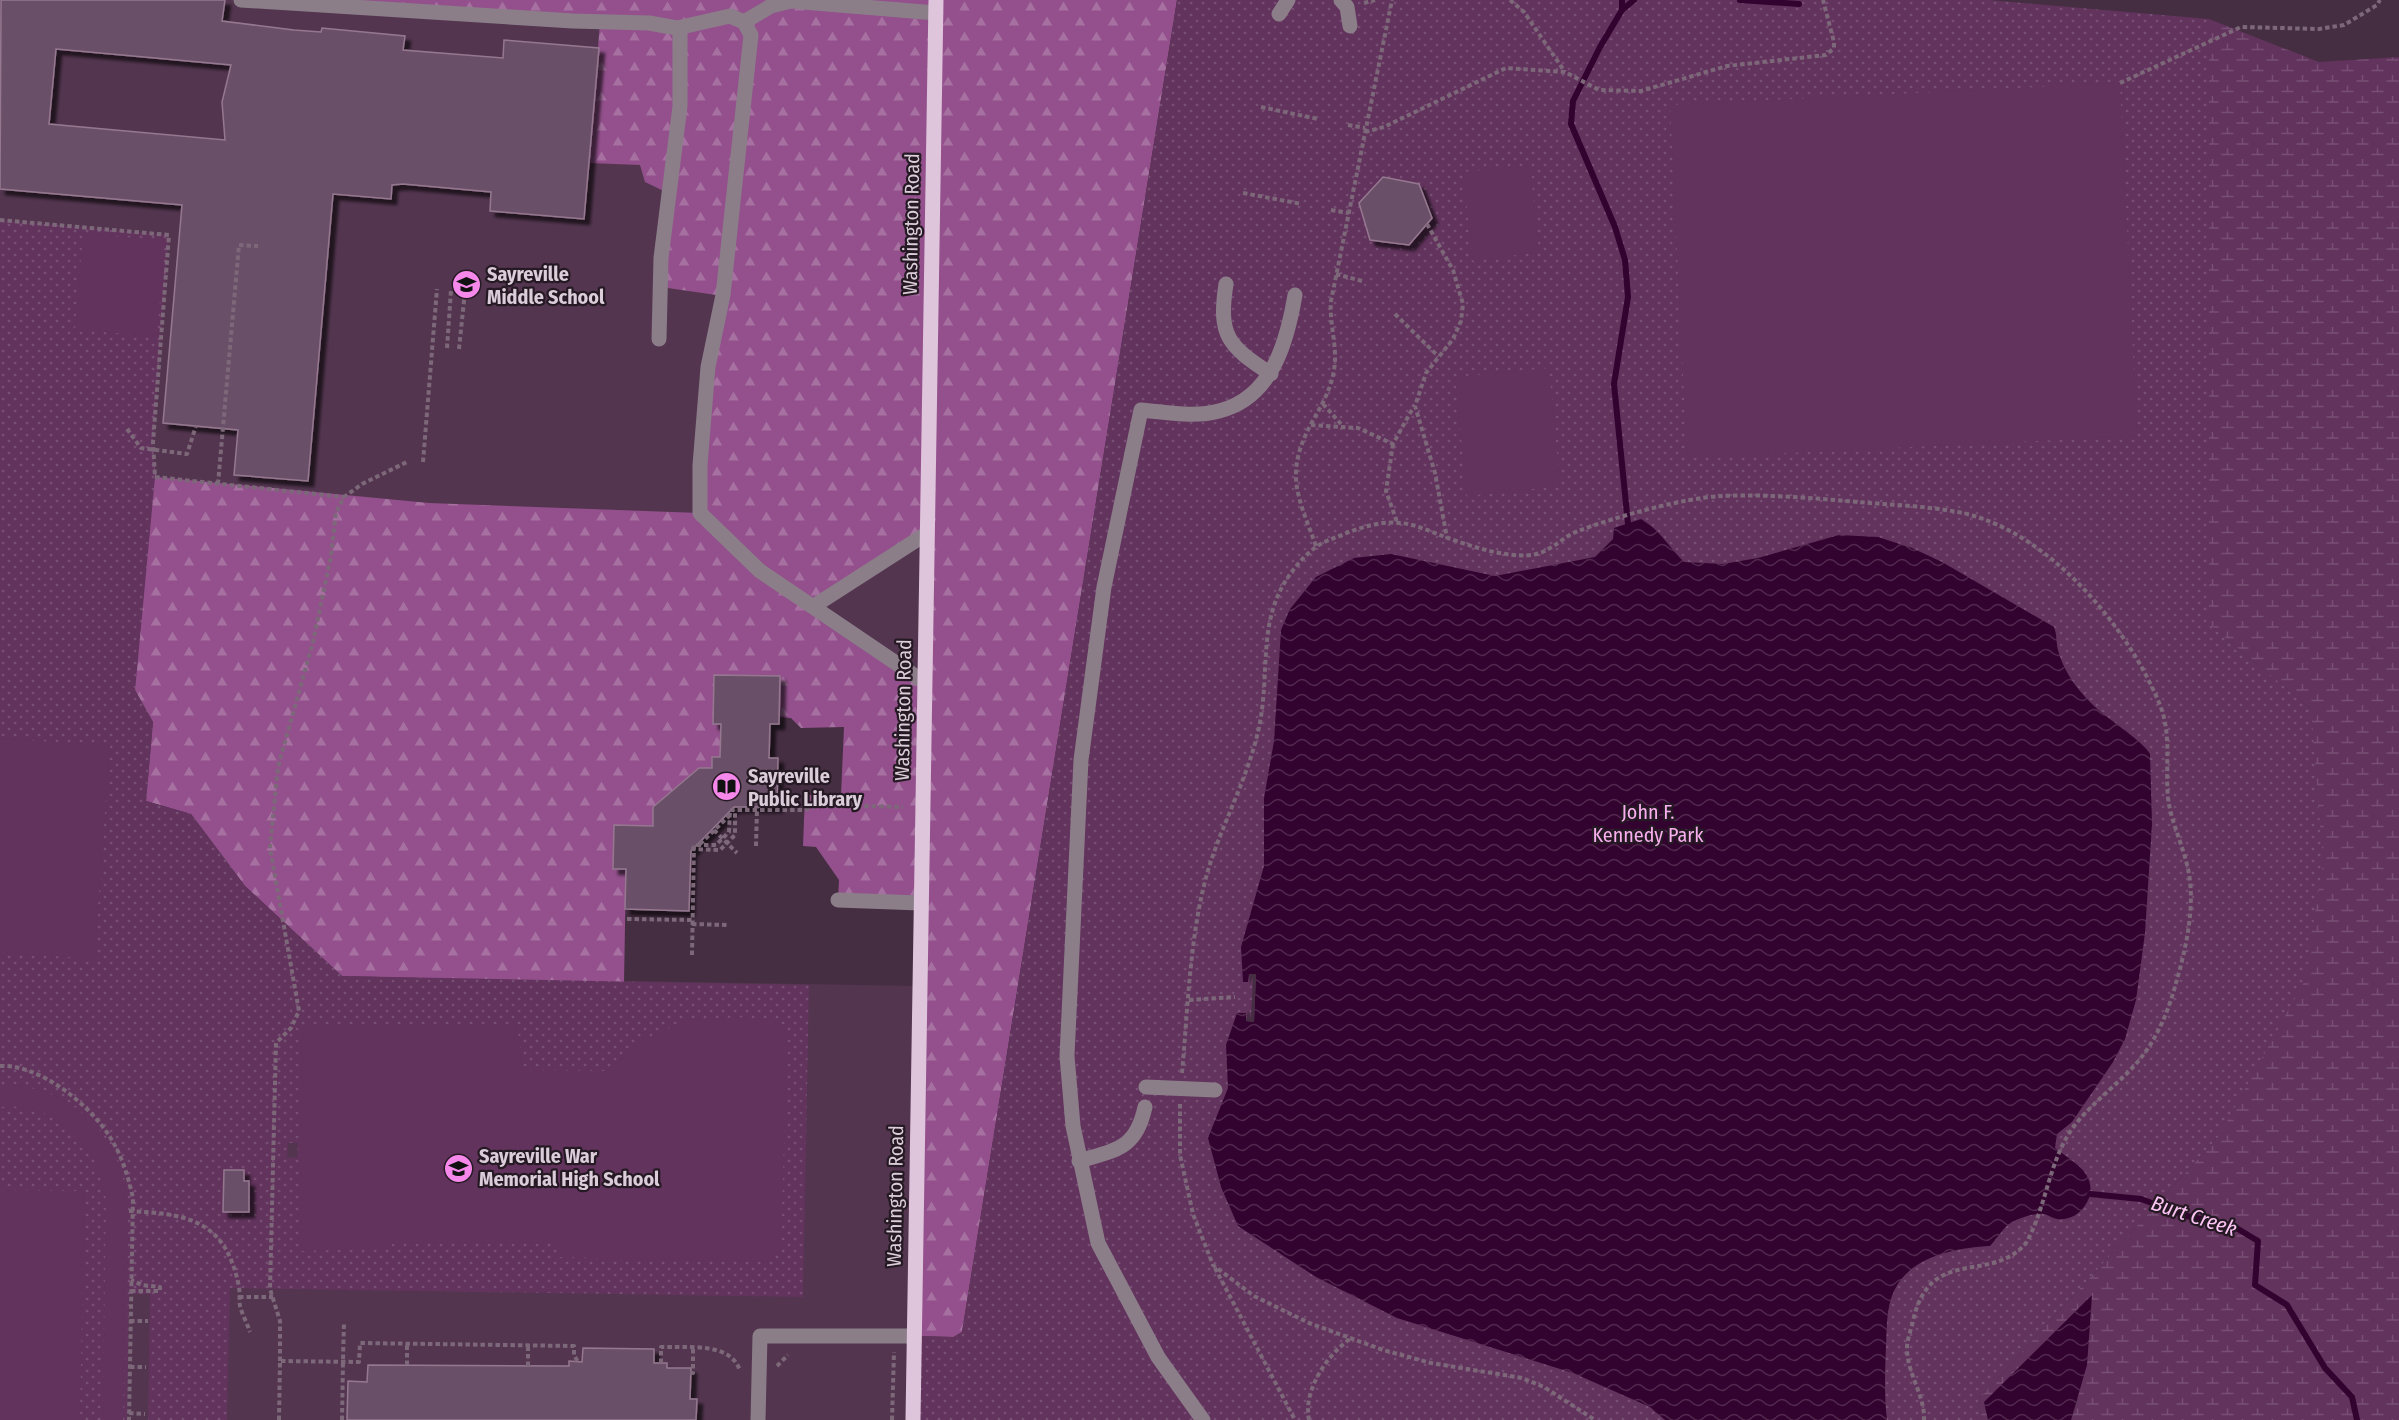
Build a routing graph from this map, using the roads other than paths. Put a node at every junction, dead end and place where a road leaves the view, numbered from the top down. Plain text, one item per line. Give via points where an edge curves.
1 (241, 0) edge
2 (1288, 0) edge
3 (1341, 0) edge
4 (936, 6) edge
5 (1280, 14) dead end
6 (744, 22) junction
7 (1350, 26) dead end
8 (677, 28) junction
9 (1226, 284) dead end
10 (1295, 295) dead end
11 (659, 339) dead end
12 (1271, 374) junction
13 (926, 534) junction
14 (814, 606) junction
15 (924, 682) junction
16 (838, 900) dead end
17 (920, 903) junction
18 (1146, 1087) dead end
19 (1215, 1090) dead end
20 (1145, 1107) dead end
21 (1079, 1161) junction
22 (914, 1336) junction
23 (758, 1420) edge
24 (913, 1420) edge
25 (1203, 1420) edge

1 - 8 lane via 573,21 649,22
2 - 5 lane
3 - 7 lane via 1347,7
4 - 6 lane via 791,1 771,6
4 - 13 main road, Washington Road
6 - 8 lane via 730,16
6 - 14 lane via 751,35 723,296 708,368 700,513 760,571
8 - 11 lane via 680,106 661,258
9 - 12 lane via 1221,313 1230,343
10 - 12 lane via 1289,332
12 - 21 lane via 1251,396 1220,411 1185,414 1141,410 1104,587 1081,760 1067,1056
13 - 14 lane
13 - 15 main road, Washington Road
14 - 15 lane
15 - 17 main road, Washington Road
16 - 17 lane
17 - 22 main road, Washington Road
18 - 19 lane
20 - 21 lane via 1127,1145
21 - 25 lane via 1098,1243 1158,1357
22 - 23 lane via 760,1336
22 - 24 main road, Washington Road

